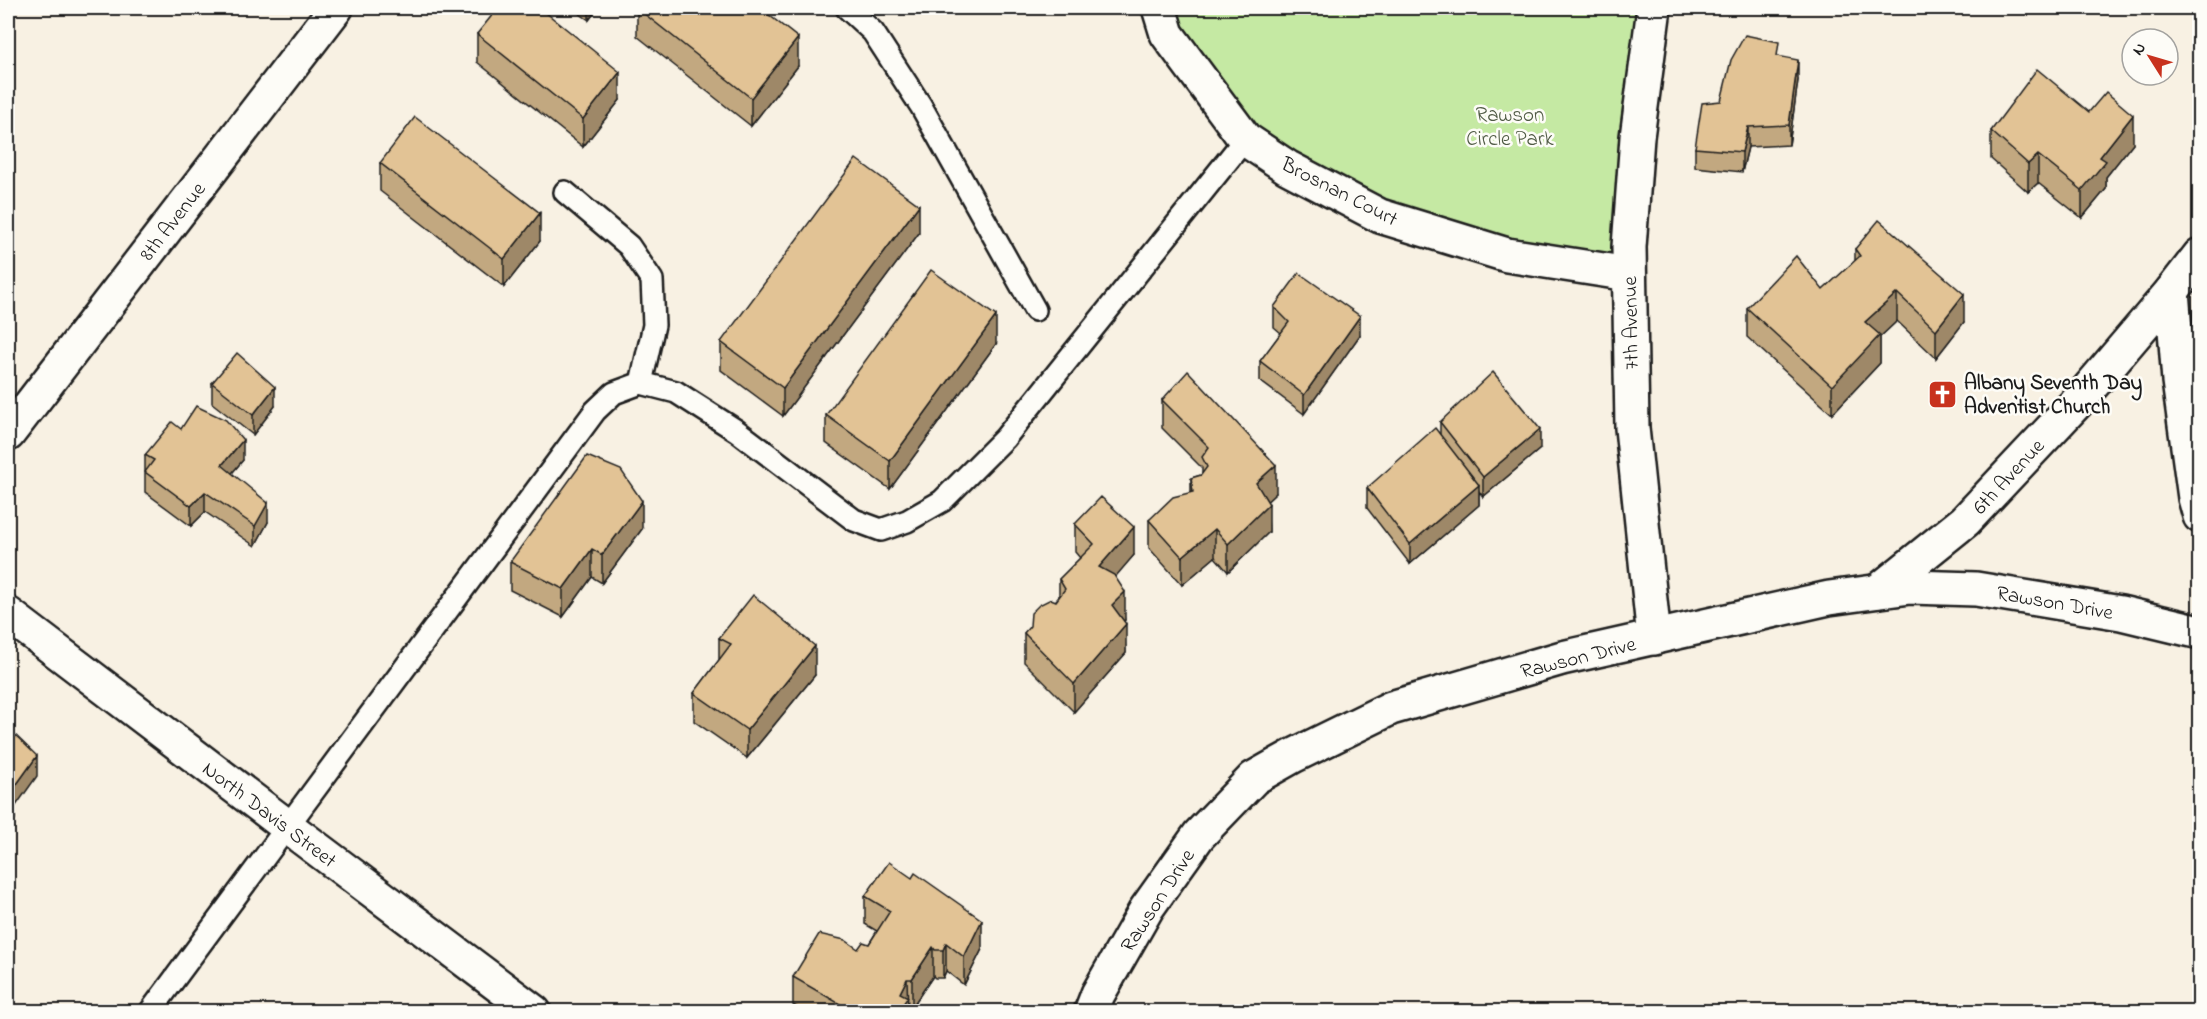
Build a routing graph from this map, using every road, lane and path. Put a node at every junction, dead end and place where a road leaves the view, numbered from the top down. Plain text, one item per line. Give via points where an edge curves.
1 (336, 8) edge
2 (847, 8) edge
3 (1159, 8) edge
4 (1654, 8) edge
5 (1245, 139) junction
6 (565, 192) dead end
7 (2199, 255) edge
8 (1629, 274) junction
9 (2172, 291) junction
10 (1035, 310) dead end
11 (641, 383) junction
12 (8, 434) edge
13 (2199, 516) edge
14 (1878, 591) junction
15 (8, 614) edge
16 (2199, 632) edge
17 (1653, 638) junction
18 (288, 827) junction
19 (150, 1011) edge
20 (534, 1011) edge
21 (1091, 1011) edge

1 - 12 street, 8th Avenue
2 - 10 lane via 873,32 921,106
3 - 5 street, Brosnan Court via 1167,34
4 - 8 street, 7th Avenue via 1637,137
5 - 8 street, Brosnan Court via 1287,167 1380,216 1507,255
5 - 11 lane via 1005,438 942,501 906,521 881,530 854,520 737,431 676,392
6 - 11 lane via 629,246 652,280 654,325
7 - 9 street, 6th Avenue
8 - 17 street, 7th Avenue via 1632,428
9 - 13 street via 2179,381
9 - 14 street, 6th Avenue via 2080,399 1965,521
11 - 18 lane via 614,393 595,411
14 - 16 street, Rawson Drive via 1910,587 1976,589 2121,613
14 - 17 street, Rawson Drive via 1829,598
15 - 18 street, North Davis Street
17 - 21 street, Rawson Drive via 1562,658 1391,708 1254,778 1199,835 1147,908
18 - 19 lane
18 - 20 street, North Davis Street

